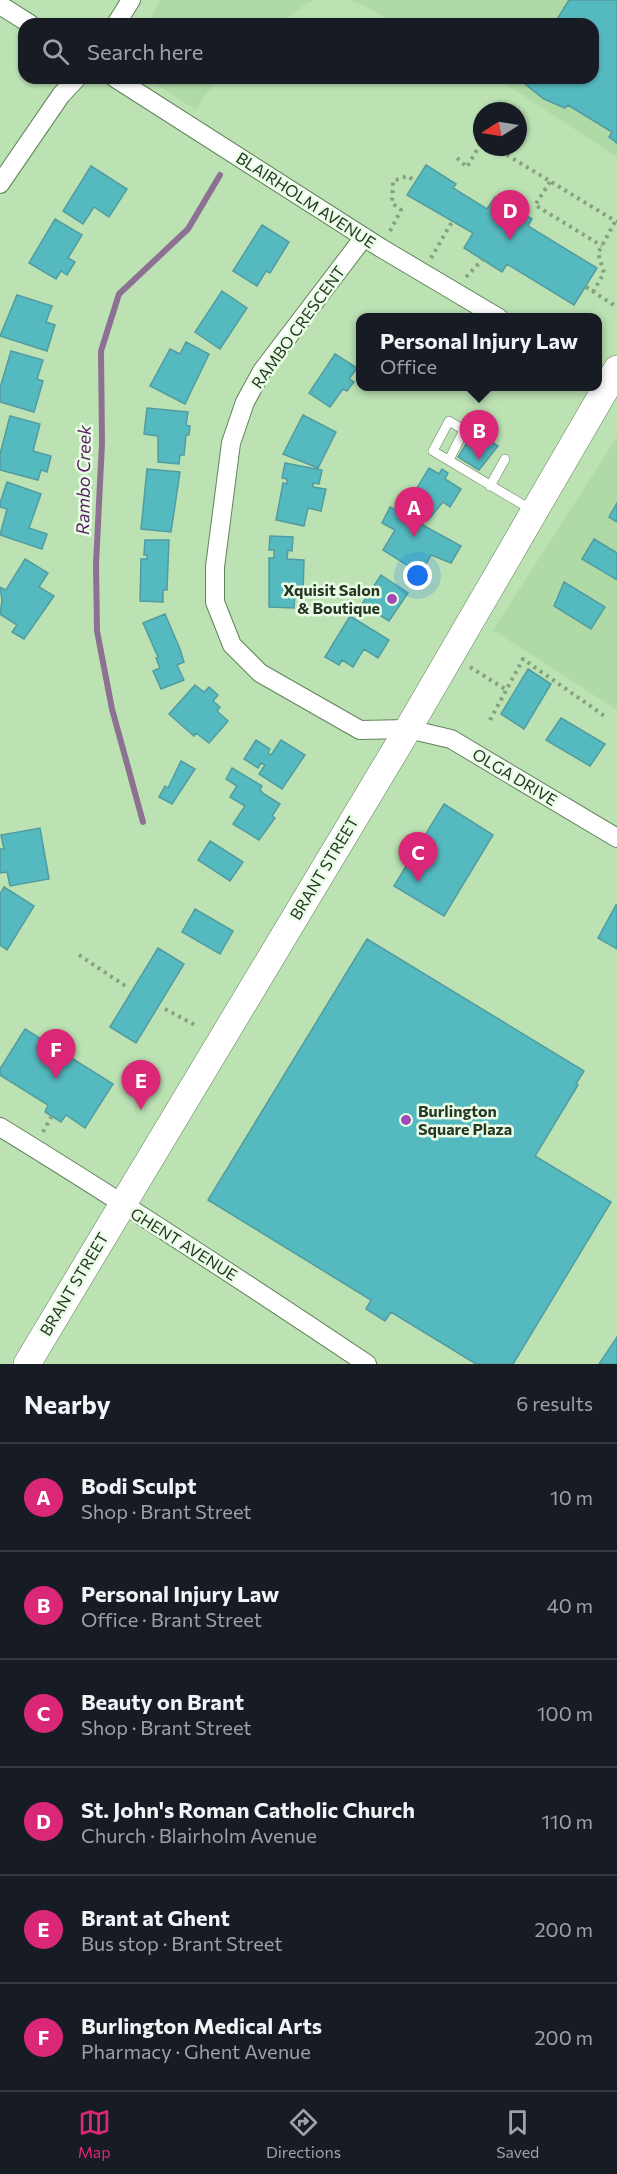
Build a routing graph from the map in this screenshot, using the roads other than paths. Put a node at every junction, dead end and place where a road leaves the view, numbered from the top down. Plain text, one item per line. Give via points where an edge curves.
1 (131, 0) edge
2 (0, 5) edge
3 (21, 18) edge
4 (120, 18) edge
5 (71, 84) edge
6 (124, 84) edge
7 (0, 184) edge
8 (364, 237) junction
9 (490, 313) edge
10 (609, 380) edge
11 (505, 459) dead end
12 (448, 460) dead end
13 (490, 486) junction
14 (534, 512) junction
15 (408, 729) junction
16 (617, 838) edge
17 (0, 1127) edge
18 (121, 1205) junction
19 (27, 1364) edge
20 (367, 1364) edge

1 - 4 street
2 - 3 street
5 - 7 street
6 - 8 street, BLAIRHOLM AVENUE
8 - 9 street, BLAIRHOLM AVENUE
8 - 15 street, RAMBO CRESCENT via 262,371 245,402 231,442 215,567 215,603 232,645 260,673 360,730
10 - 14 main road, BRANT STREET
11 - 13 lane
12 - 13 lane
13 - 14 lane
14 - 15 main road, BRANT STREET
15 - 16 street, OLGA DRIVE via 451,739
15 - 18 main road, BRANT STREET
17 - 18 street, GHENT AVENUE
18 - 19 main road, BRANT STREET
18 - 20 street, GHENT AVENUE via 166,1230

